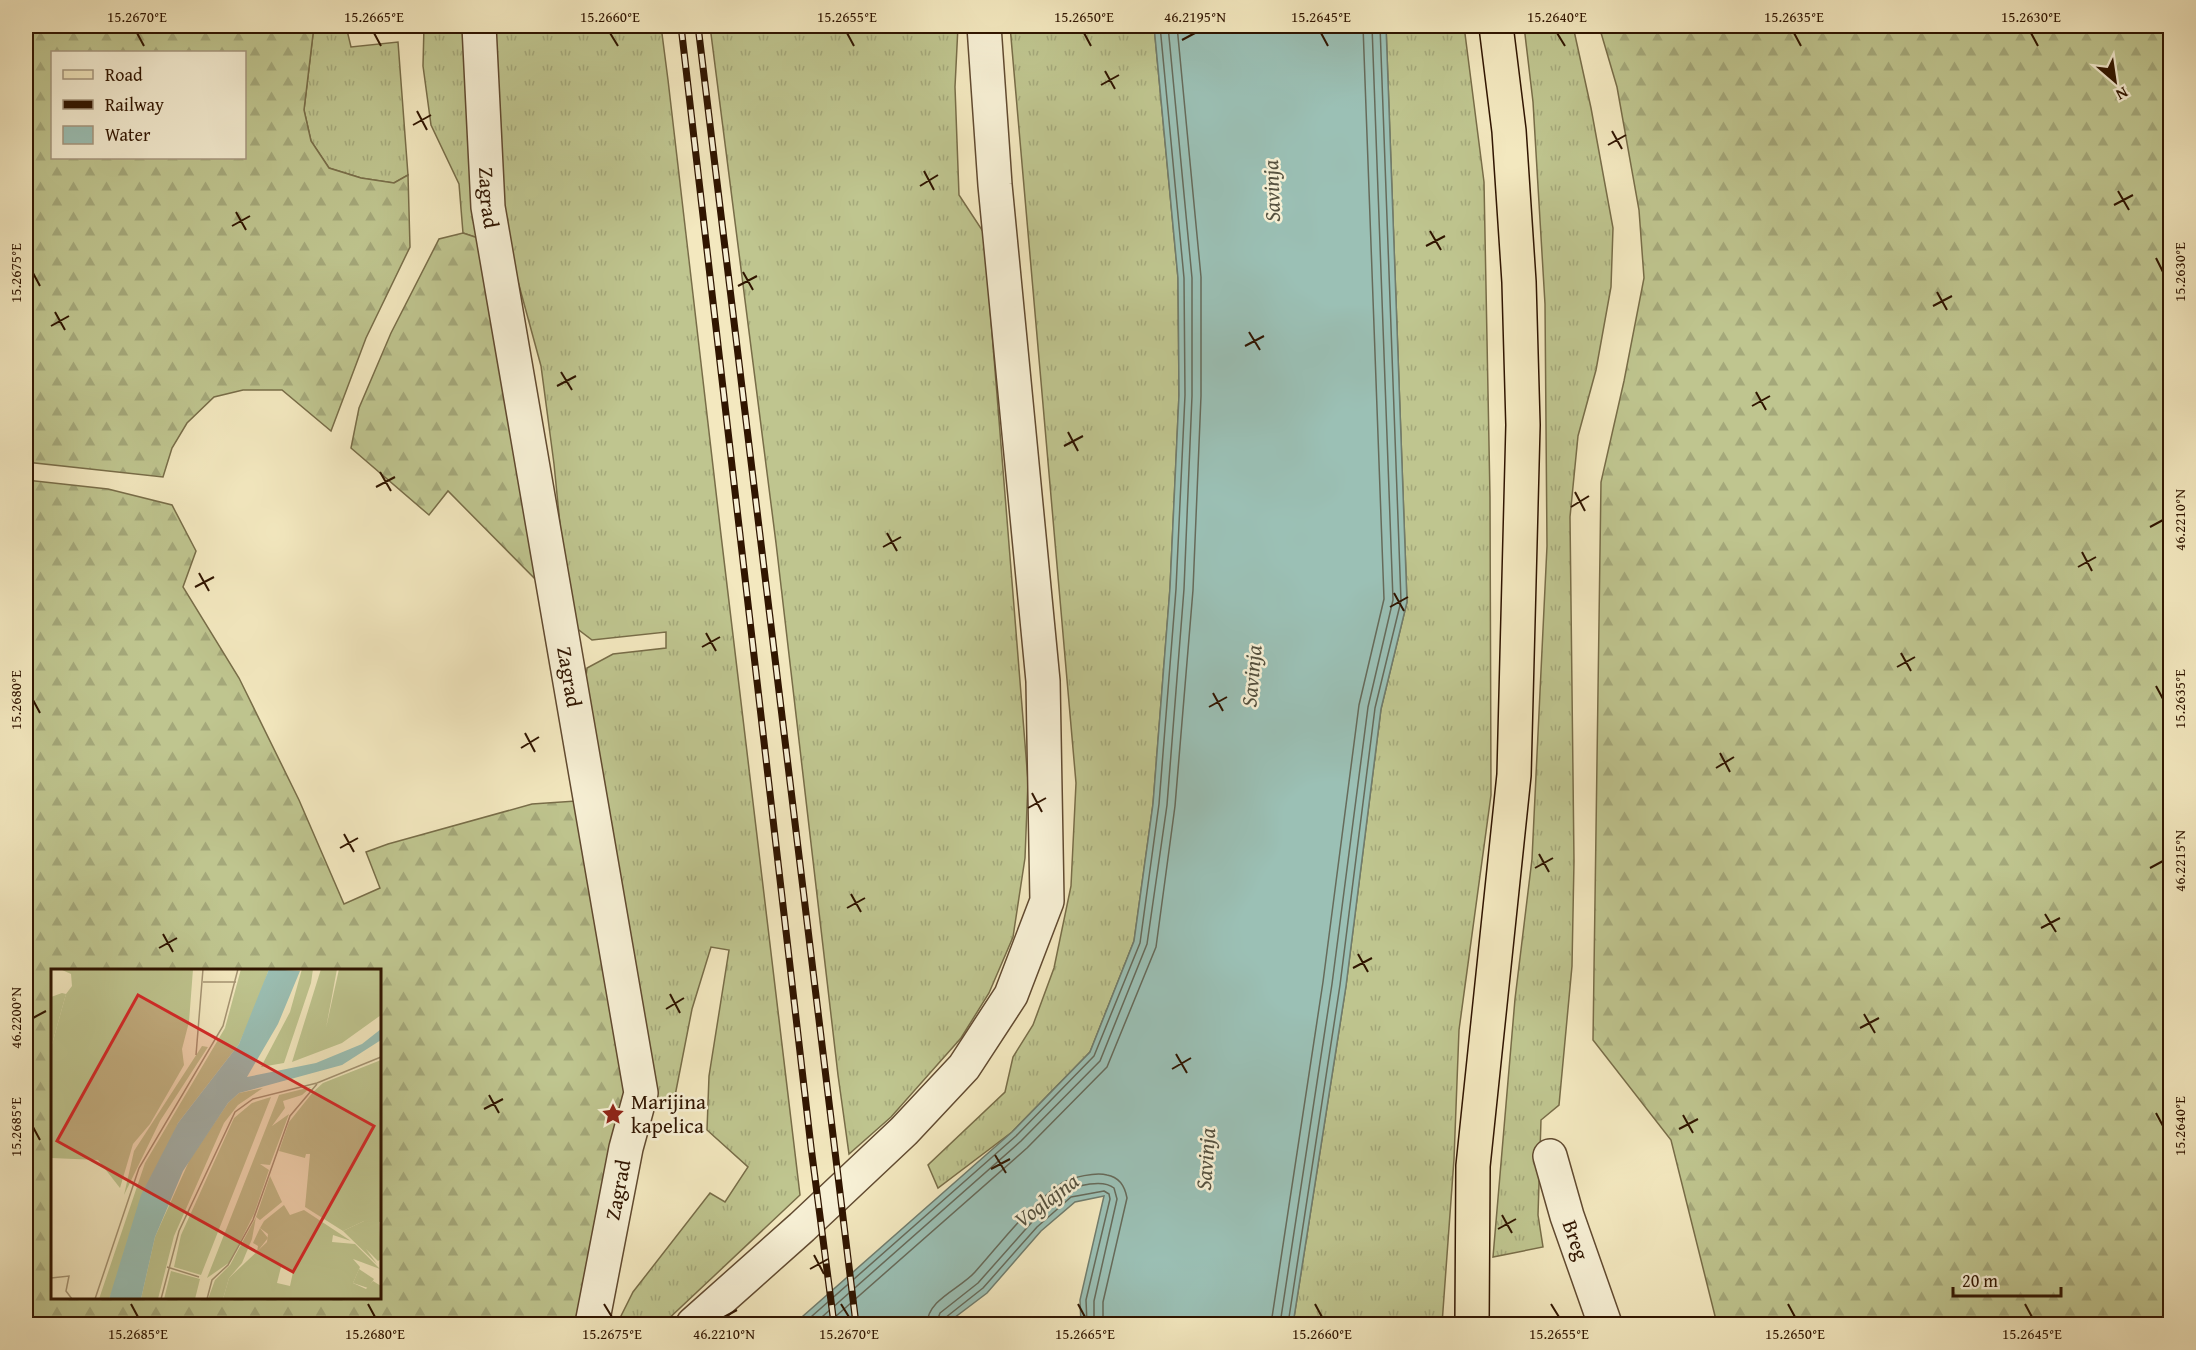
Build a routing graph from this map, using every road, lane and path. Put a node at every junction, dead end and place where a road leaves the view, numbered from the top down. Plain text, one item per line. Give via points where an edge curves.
1 (479, 26) edge
2 (984, 26) edge
3 (1496, 26) edge
4 (1550, 1156) dead end
5 (592, 1324) edge
6 (693, 1324) edge
7 (1472, 1324) edge
8 (1605, 1324) edge

1 - 5 street, Zagrad via 488,207 641,1093 626,1148
2 - 6 street via 995,185 1043,681 1047,901 1011,994 964,1067 889,1145
3 - 7 main road via 1519,282 1523,424 1514,776 1473,1166
4 - 8 street, Breg

